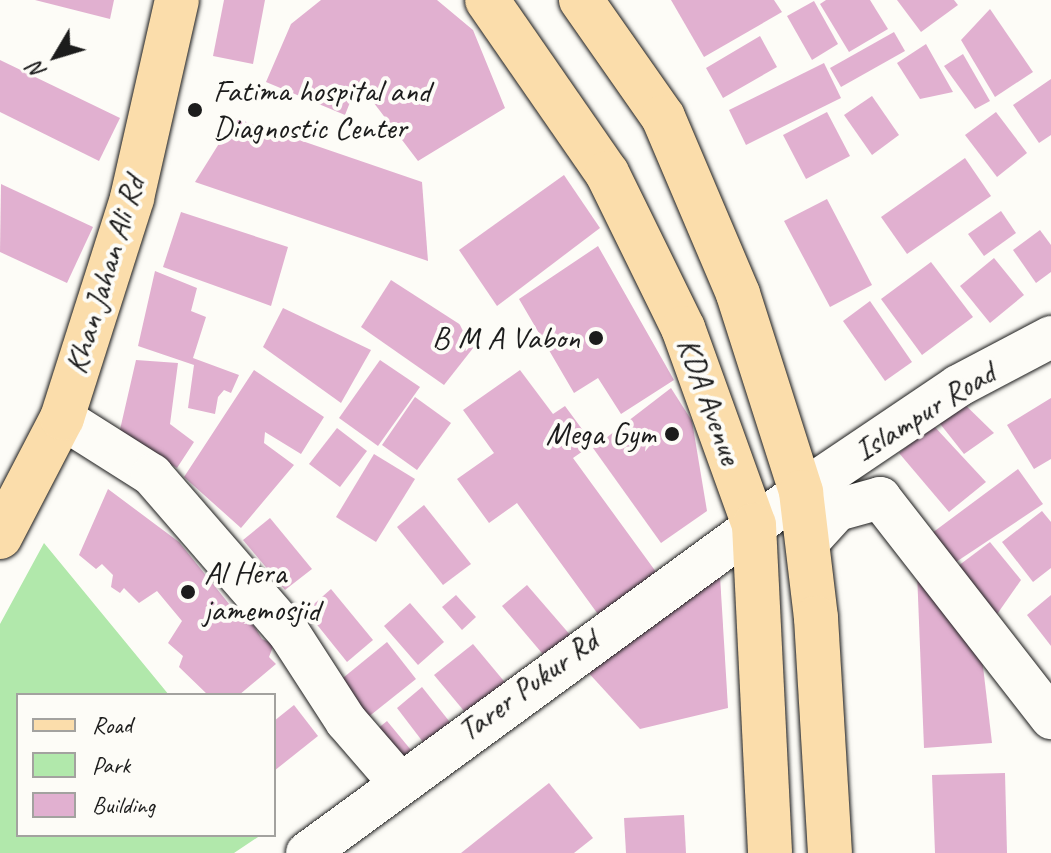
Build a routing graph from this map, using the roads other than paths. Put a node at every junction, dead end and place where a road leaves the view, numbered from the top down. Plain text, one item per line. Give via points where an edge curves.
1 (177, 0) edge
2 (487, 0) edge
3 (581, 0) edge
4 (1051, 337) edge
5 (62, 418) junction
6 (801, 492) junction
7 (754, 525) junction
8 (0, 537) edge
9 (808, 542) junction
10 (1051, 718) edge
11 (398, 781) junction
12 (307, 853) edge
13 (770, 853) edge
14 (830, 853) edge

1 - 5 main road, Khan Jahan Ali Rd via 132,198
2 - 7 main road, KDA Avenue via 607,173 683,328
3 - 6 main road, KDA Avenue via 663,117 738,294
4 - 6 street, Islampur Road via 958,386
5 - 8 main road, Khan Jahan Ali Rd
5 - 11 street via 152,475 289,633 346,721
6 - 7 street, Islampur Road
6 - 9 main road, KDA Avenue
7 - 11 street, Tarer Pukur Rd
7 - 13 main road, KDA Avenue
9 - 10 street via 837,510 880,498
9 - 14 main road, KDA Avenue
11 - 12 street, Tarer Pukur Rd

